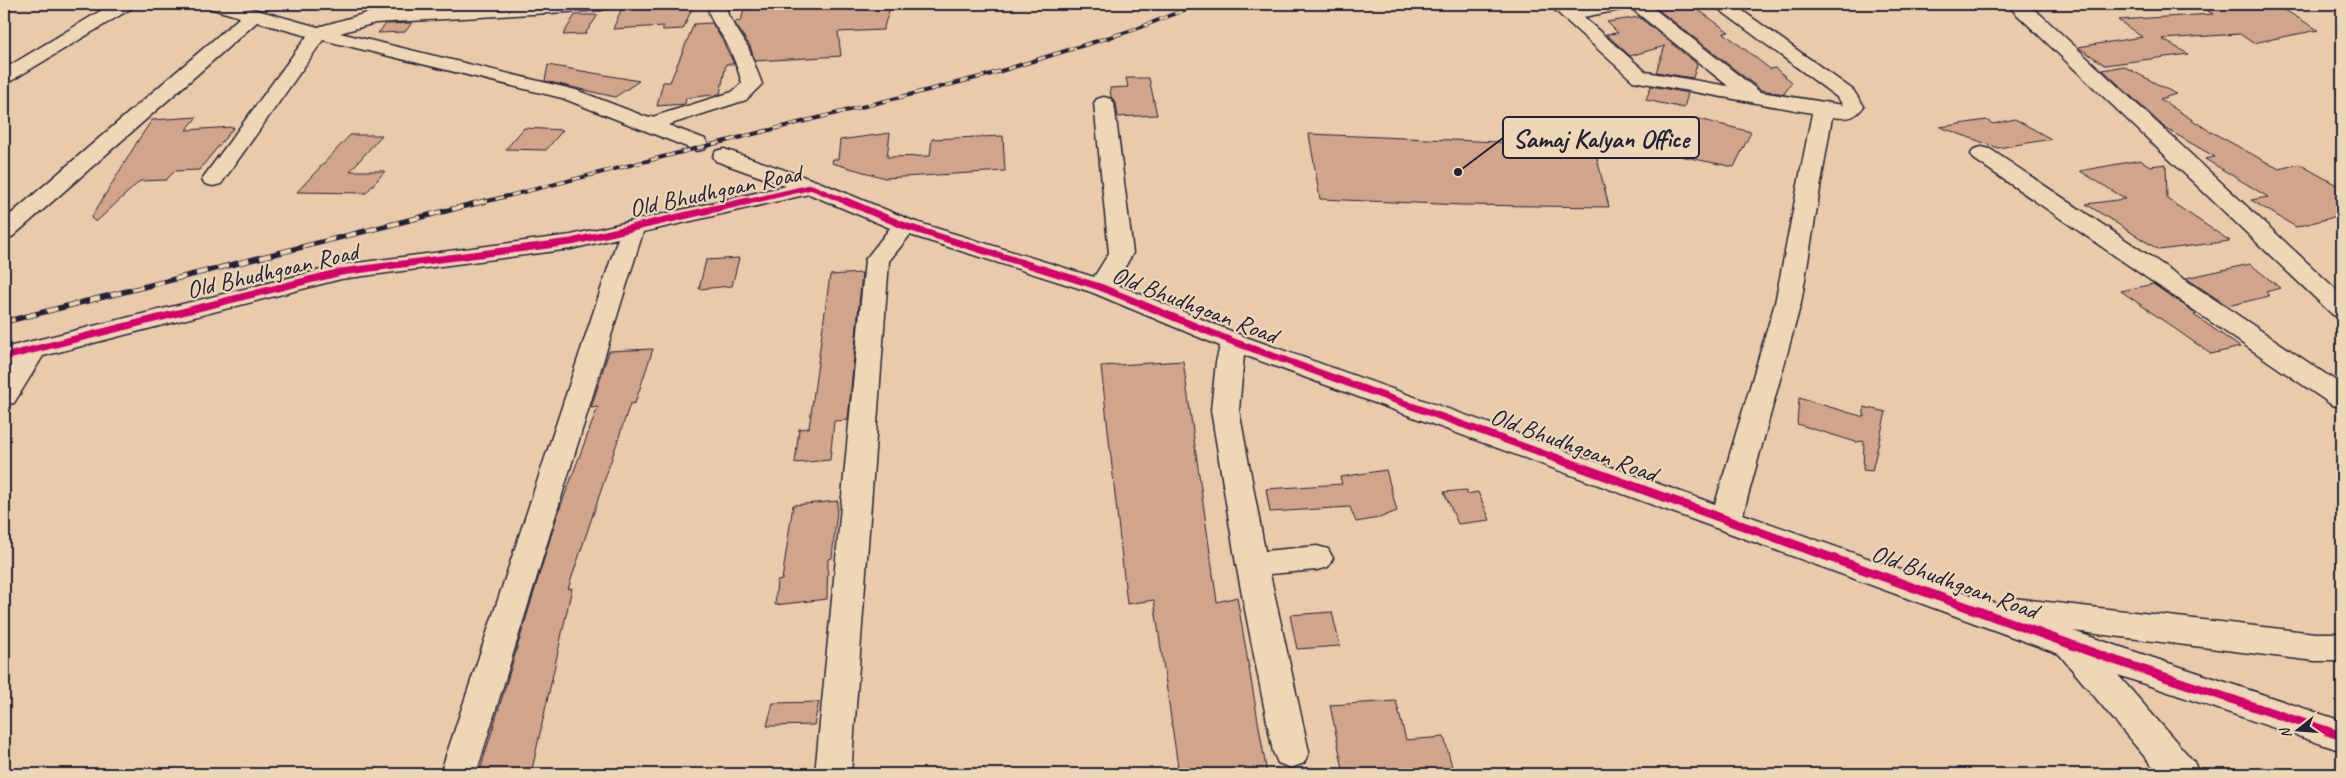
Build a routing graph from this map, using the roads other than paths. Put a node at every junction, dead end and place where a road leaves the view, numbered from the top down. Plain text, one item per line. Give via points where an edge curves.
1 (116, 4) edge
2 (125, 4) edge
3 (216, 4) edge
4 (601, 4) edge
5 (717, 4) edge
6 (1626, 4) edge
7 (1637, 4) edge
8 (1721, 4) edge
9 (2015, 4) edge
10 (2024, 4) edge
11 (1563, 9) edge
12 (254, 15) junction
13 (318, 33) junction
14 (12, 51) dead end
15 (4, 77) edge
16 (1758, 99) junction
17 (1104, 103) dead end
18 (1823, 110) junction
19 (648, 126) junction
20 (697, 144) dead end
21 (1982, 154) dead end
22 (724, 156) dead end
23 (213, 179) dead end
24 (811, 187) junction
25 (904, 226) junction
26 (633, 228) junction
27 (4, 232) edge
28 (1100, 287) junction
29 (2342, 309) edge
30 (1234, 342) junction
31 (34, 349) junction
32 (4, 357) edge
33 (4, 396) edge
34 (2342, 398) edge
35 (1726, 520) junction
36 (1317, 558) dead end
37 (1252, 564) junction
38 (1964, 606) junction
39 (2070, 644) junction
40 (2342, 647) edge
41 (2342, 736) edge
42 (1291, 752) dead end
43 (458, 774) edge
44 (834, 774) edge
45 (2181, 774) edge

1 - 14 street
2 - 15 street
3 - 12 street
4 - 13 street via 374,17
5 - 19 street via 719,20 735,40 752,84 739,96
6 - 11 street
7 - 16 street
8 - 18 street via 1846,94 1854,106 1846,113
9 - 10 street
9 - 29 street
11 - 16 street via 1640,77
12 - 13 street
12 - 27 street
13 - 19 street via 569,94
13 - 23 street
16 - 18 street
17 - 28 street via 1121,253
18 - 35 street via 1788,303
19 - 20 street
21 - 34 street
22 - 24 street
24 - 25 street, Old Bhudhgoan Road
24 - 26 street, Old Bhudhgoan Road
25 - 28 street, Old Bhudhgoan Road
25 - 44 street via 877,260
26 - 31 street, Old Bhudhgoan Road via 539,247 341,272
26 - 43 street
28 - 30 street, Old Bhudhgoan Road
30 - 35 street, Old Bhudhgoan Road
30 - 37 street via 1225,410
31 - 32 street, Old Bhudhgoan Road
31 - 33 street
35 - 38 street, Old Bhudhgoan Road
36 - 37 street
37 - 42 street
38 - 39 street, Old Bhudhgoan Road
38 - 40 street via 2315,647
39 - 41 street, Old Bhudhgoan Road
39 - 45 street

